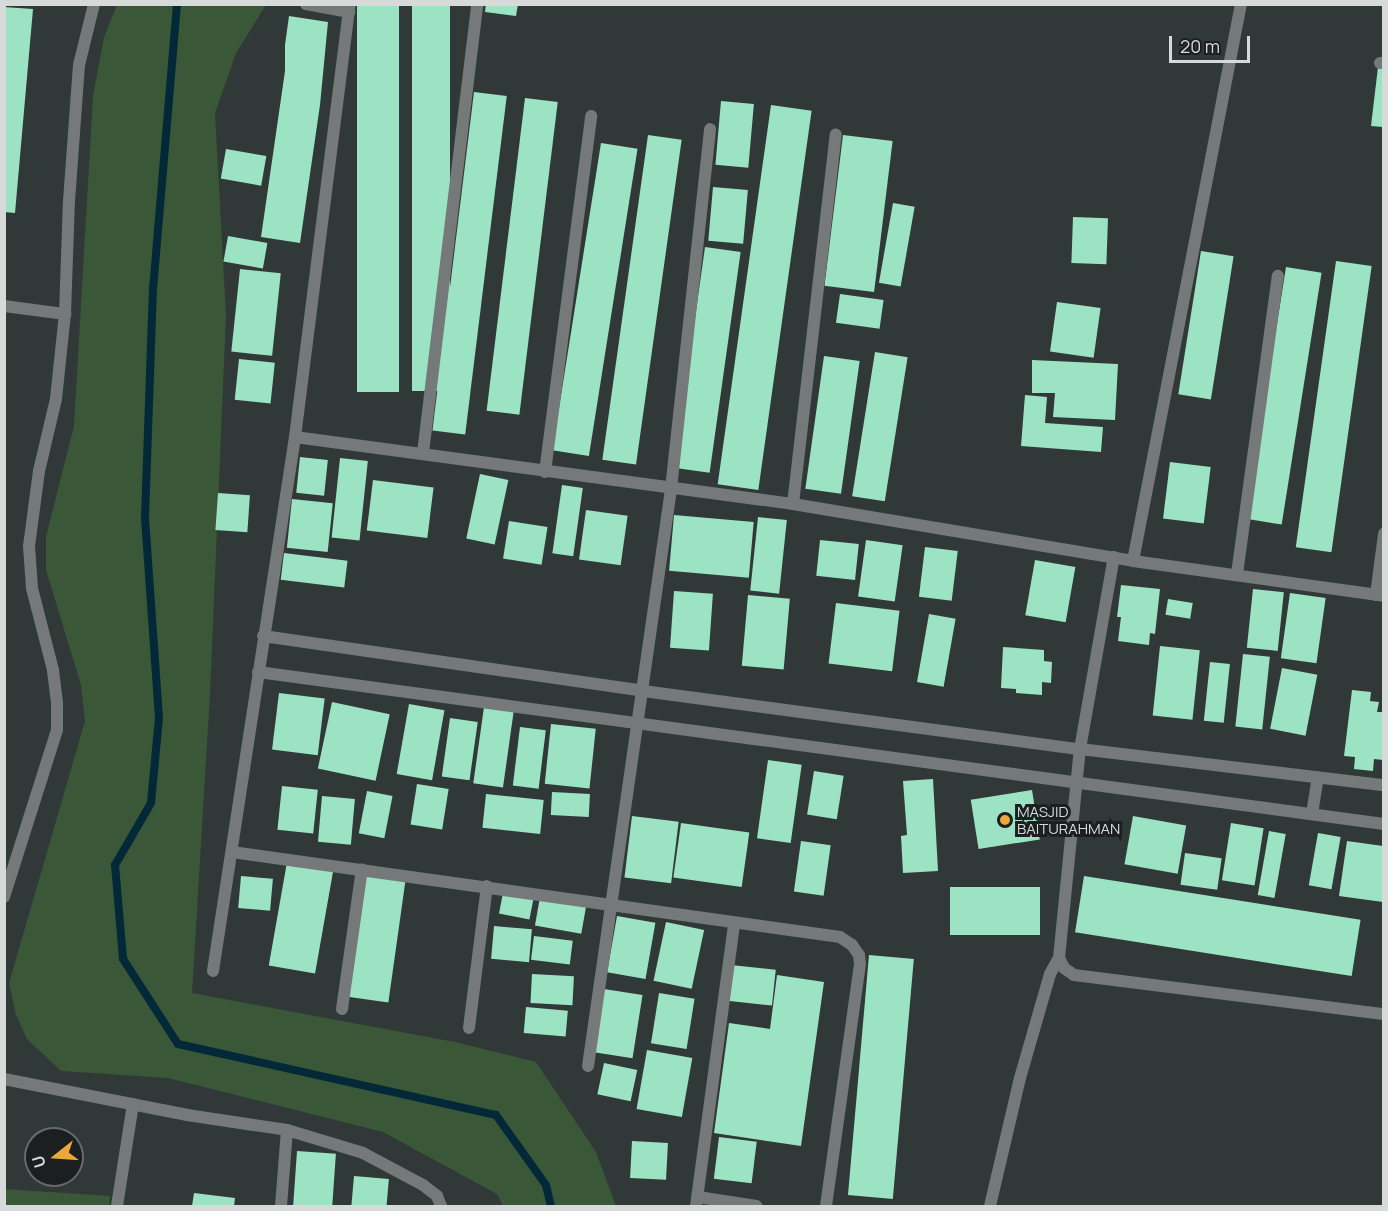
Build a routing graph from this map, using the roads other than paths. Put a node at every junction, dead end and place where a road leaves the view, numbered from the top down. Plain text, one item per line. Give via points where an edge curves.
1 (94, 4) edge
2 (306, 4) edge
3 (477, 4) edge
4 (1241, 4) edge
5 (350, 8) edge
6 (591, 116) dead end
7 (710, 129) dead end
8 (836, 134) dead end
9 (1278, 276) dead end
10 (4, 306) edge
11 (65, 314) junction
12 (295, 437) junction
13 (423, 453) junction
14 (545, 472) junction
15 (671, 489) junction
16 (793, 504) junction
17 (1383, 534) edge
18 (1114, 556) junction
19 (1134, 561) junction
20 (1237, 574) junction
21 (1380, 596) edge
22 (263, 636) junction
23 (258, 672) junction
24 (643, 691) junction
25 (639, 723) junction
26 (1080, 749) junction
27 (1318, 777) junction
28 (1078, 785) junction
29 (1383, 785) edge
30 (1312, 814) junction
31 (1383, 824) edge
32 (232, 852) junction
33 (362, 869) junction
34 (487, 886) junction
35 (4, 897) edge
36 (612, 905) junction
37 (734, 925) junction
38 (1059, 958) junction
39 (213, 971) dead end
40 (342, 1009) dead end
41 (1383, 1014) edge
42 (469, 1028) dead end
43 (588, 1066) dead end
44 (4, 1079) edge
45 (133, 1104) junction
46 (287, 1130) junction
47 (697, 1202) edge
48 (117, 1206) edge
49 (281, 1206) edge
50 (441, 1206) edge
51 (756, 1206) edge
52 (826, 1206) edge
53 (990, 1206) edge

1 - 11 street via 80,65
2 - 5 street
3 - 13 street
4 - 19 street
5 - 12 street
6 - 14 street
7 - 15 street
8 - 16 street
9 - 20 street
10 - 11 street
11 - 35 street via 56,399 39,471 29,546 32,588 53,670 57,730
12 - 13 street
12 - 22 street
13 - 14 street
14 - 15 street
15 - 16 street
15 - 24 street
16 - 18 street
17 - 21 street
18 - 19 street
18 - 26 street
19 - 20 street
20 - 21 street
22 - 23 street
22 - 24 street
23 - 25 street
23 - 32 street
24 - 25 street
24 - 26 street
25 - 28 street
25 - 36 street
26 - 27 street
26 - 28 street
27 - 29 street
27 - 30 street
28 - 30 street
28 - 38 street
30 - 31 street
32 - 33 street
32 - 39 street
33 - 34 street
33 - 40 street
34 - 36 street
34 - 42 street
36 - 37 street
36 - 43 street
37 - 47 street
37 - 52 street via 840,938 859,955
38 - 41 street via 1074,975
38 - 53 street via 1050,974 1020,1078
44 - 45 street
45 - 46 street
45 - 48 street
46 - 49 street
46 - 50 street via 363,1153 423,1185 437,1196
47 - 51 street

